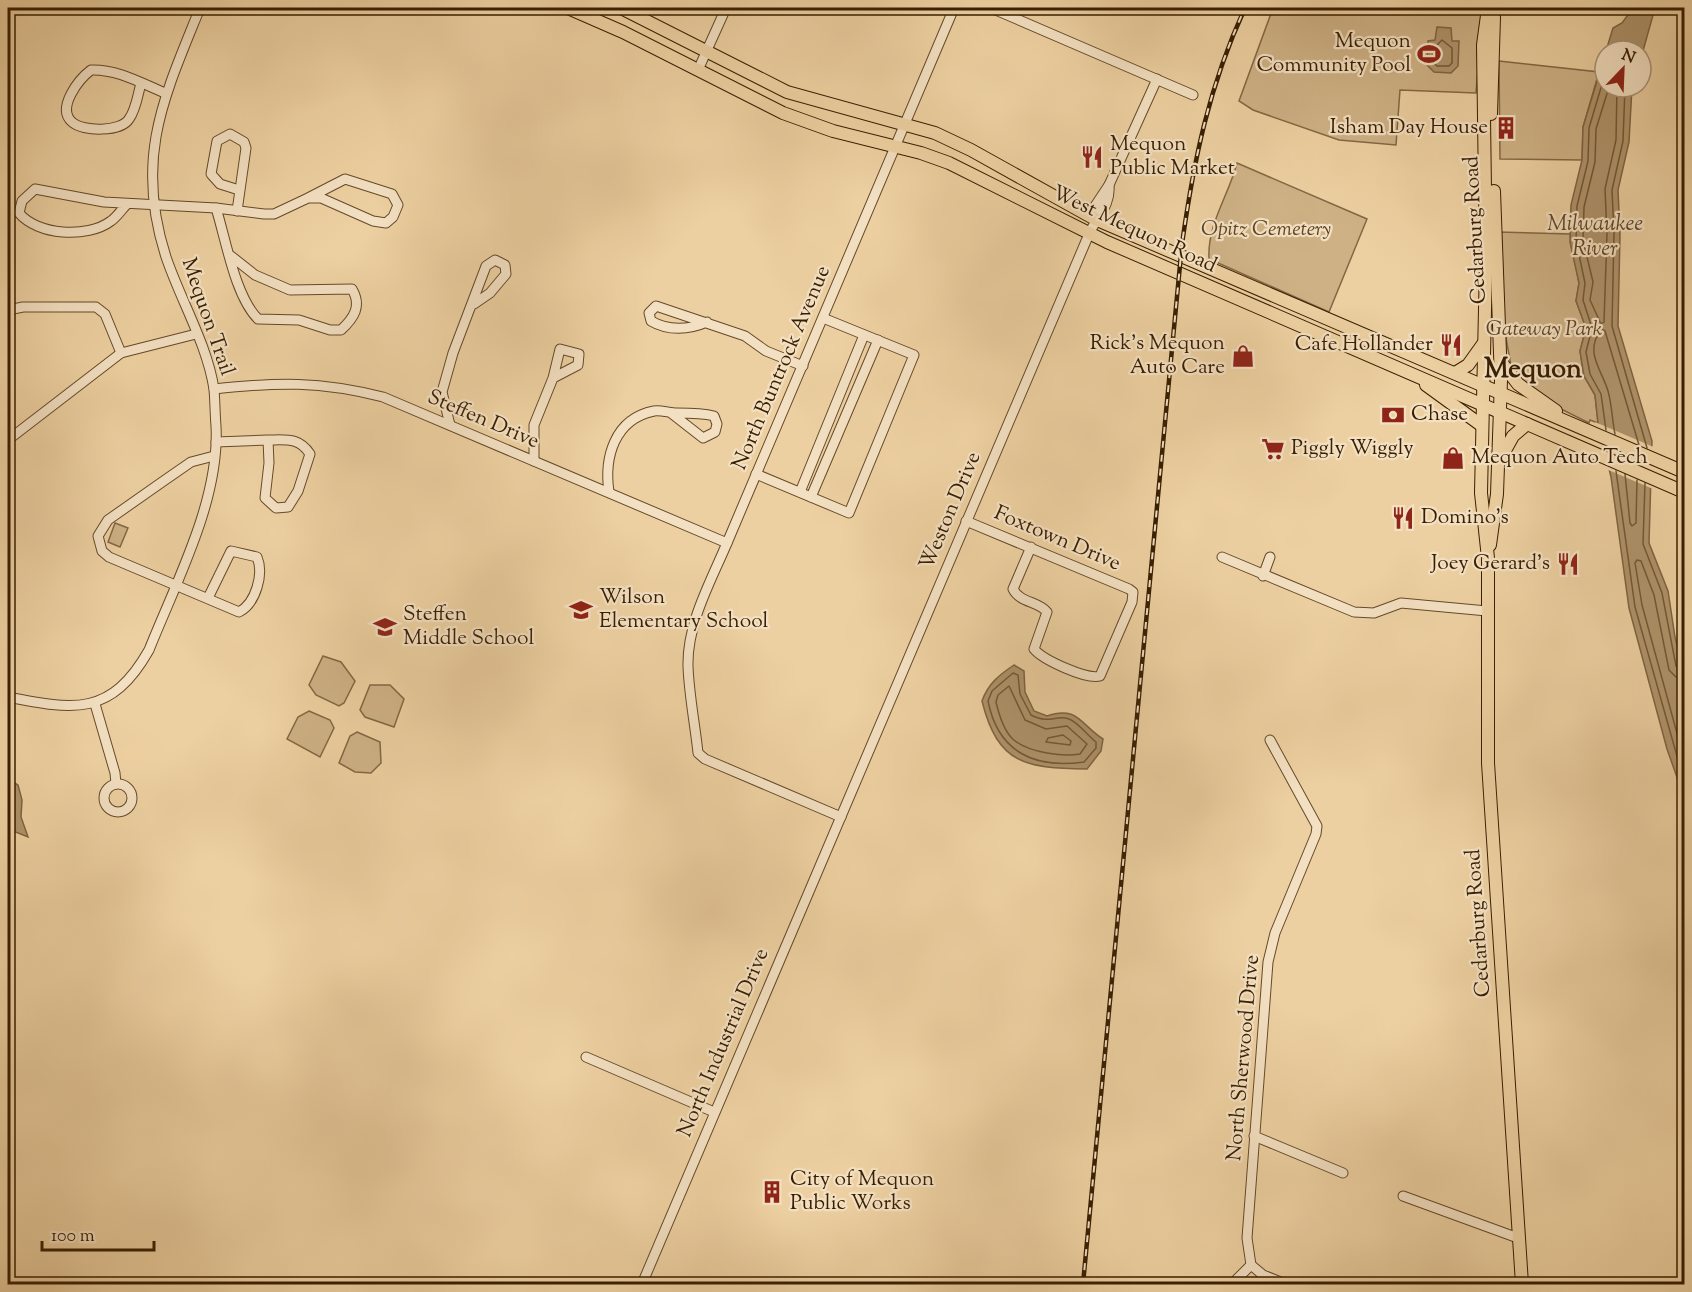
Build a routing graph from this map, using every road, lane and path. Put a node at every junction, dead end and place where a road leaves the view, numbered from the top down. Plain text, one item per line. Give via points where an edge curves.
1 (200, 8) edge
2 (568, 8) edge
3 (621, 8) edge
4 (726, 8) edge
5 (954, 8) edge
6 (991, 8) edge
7 (1488, 8) edge
8 (1496, 8) edge
9 (706, 52) junction
10 (698, 70) junction
11 (1157, 79) junction
12 (141, 83) junction
13 (165, 93) junction
14 (1193, 95) dead end
15 (903, 123) junction
16 (895, 148) junction
17 (240, 190) junction
18 (308, 198) junction
19 (155, 203) junction
20 (127, 204) junction
21 (216, 208) junction
22 (237, 211) junction
23 (1095, 219) junction
24 (1089, 234) junction
25 (231, 256) junction
26 (1289, 301) junction
27 (474, 304) junction
28 (8, 310) edge
29 (824, 318) junction
30 (1282, 318) junction
31 (707, 322) junction
32 (196, 334) junction
33 (864, 335) junction
34 (878, 340) junction
35 (1484, 344) junction
36 (121, 354) junction
37 (1501, 362) junction
38 (803, 366) junction
39 (1411, 373) junction
40 (1455, 373) junction
41 (553, 378) dead end
42 (214, 390) junction
43 (1482, 393) junction
44 (1499, 402) junction
45 (671, 412) junction
46 (1568, 422) junction
47 (1527, 424) junction
48 (450, 425) junction
49 (1481, 425) junction
50 (1587, 430) junction
51 (8, 440) edge
52 (268, 441) junction
53 (216, 442) junction
54 (214, 456) junction
55 (534, 461) junction
56 (1497, 463) junction
57 (1684, 472) edge
58 (756, 474) junction
59 (609, 492) junction
60 (800, 492) junction
61 (1684, 492) edge
62 (811, 497) junction
63 (966, 521) junction
64 (727, 543) junction
65 (1031, 548) junction
66 (1222, 557) dead end
67 (1270, 558) dead end
68 (1488, 558) junction
69 (1263, 576) junction
70 (175, 586) junction
71 (208, 598) junction
72 (1487, 611) junction
73 (8, 697) edge
74 (95, 704) junction
75 (1270, 740) dead end
76 (116, 784) dead end
77 (840, 817) junction
78 (586, 1057) dead end
79 (714, 1112) junction
80 (1254, 1136) junction
81 (1343, 1173) dead end
82 (1403, 1196) dead end
83 (1518, 1238) junction
84 (1251, 1265) junction
85 (642, 1284) edge
86 (1232, 1284) edge
87 (1286, 1284) edge
88 (1522, 1284) edge

1 - 13 street, Mequon Trail
2 - 10 main road, West Mequon Road
3 - 9 main road, West Mequon Road
4 - 9 street
5 - 15 street, North Buntrock Avenue
6 - 11 street
7 - 35 main road, Cedarburg Road via 1483,45
8 - 37 main road, Cedarburg Road via 1490,136
9 - 10 street
9 - 15 main road, West Mequon Road via 787,92
10 - 16 main road, West Mequon Road via 783,113
11 - 14 street
11 - 23 street, Weston Drive via 1109,185 1110,198 1105,210
12 - 12 street via 105,70 90,70 73,90 67,114 70,121 77,126 116,128 129,120
12 - 13 street
13 - 19 street, Mequon Trail via 154,134
15 - 16 street, North Buntrock Avenue
15 - 23 main road, West Mequon Road via 971,150
16 - 24 main road, West Mequon Road via 949,163
16 - 29 street, North Buntrock Avenue
17 - 17 street via 246,148 244,142 230,134 217,141 212,174 220,184
17 - 22 street
18 - 18 street via 321,198 386,223 398,205 392,194 345,179
18 - 22 street via 274,214
19 - 20 street
19 - 21 street
19 - 32 street, Mequon Trail via 166,258
20 - 20 street via 35,189 22,201 19,213 27,223 57,232 110,222
21 - 22 street
21 - 25 street
23 - 24 street, Weston Drive
23 - 26 main road, West Mequon Road
24 - 30 main road, West Mequon Road
24 - 63 street, Weston Drive
25 - 25 street via 245,303 258,319 298,320 341,330 357,308 352,289 290,290 255,275
26 - 30 main road
26 - 40 main road, West Mequon Road
27 - 27 street via 506,274 505,265 495,261 486,266
27 - 48 street via 442,392
28 - 36 street via 96,307 105,314
29 - 33 street
29 - 38 street, North Buntrock Avenue
30 - 39 main road, West Mequon Road
31 - 31 street via 656,306 649,313 651,321 661,327 694,327
31 - 38 street via 745,336 766,351
32 - 36 street
32 - 42 street, Mequon Trail
33 - 34 street
33 - 60 street
34 - 62 street
34 - 62 street via 914,355 849,513
35 - 40 main road via 1468,365
35 - 43 main road, Cedarburg Road
36 - 51 street
37 - 44 main road, Cedarburg Road
37 - 46 main road via 1518,384
38 - 58 street, North Buntrock Avenue
39 - 43 main road via 1426,370
39 - 49 main road
40 - 43 main road, West Mequon Road
41 - 55 street via 534,425
42 - 48 street, Steffen Drive via 273,383 339,386 383,397
42 - 53 street, Mequon Trail
43 - 44 main road, West Mequon Road
43 - 44 main road, West Mequon Road
43 - 49 main road, Cedarburg Road
44 - 46 main road, West Mequon Road
44 - 47 main road, West Mequon Road
44 - 50 main road via 1553,424
44 - 56 main road, Cedarburg Road
45 - 45 street via 703,438 715,432 714,417
45 - 59 street via 655,411 628,422 619,433 607,460
46 - 50 main road, West Mequon Road
47 - 56 main road via 1513,436
47 - 61 main road, West Mequon Road
48 - 55 street, Steffen Drive
49 - 68 main road, Cedarburg Road via 1481,493
50 - 57 main road, West Mequon Road
52 - 52 street via 265,498 276,507 288,507 298,491 310,454 294,440
52 - 53 street
53 - 54 street, Mequon Trail
54 - 70 street, Mequon Trail via 204,513
54 - 70 street via 191,462 108,520 100,530 99,544 109,557
55 - 59 street, Steffen Drive
56 - 68 main road, Cedarburg Road
58 - 60 street
58 - 64 street, North Buntrock Avenue
59 - 64 street, Steffen Drive
60 - 62 street
63 - 65 street, Foxtown Drive
63 - 77 street, Weston Drive
64 - 77 street, North Buntrock Avenue via 697,616 690,645 688,665 698,753
65 - 65 street, Foxtown Drive via 1014,589 1019,597 1047,612 1034,645 1041,657 1091,678 1100,676 1133,592
66 - 69 street
67 - 69 street
68 - 72 main road, Cedarburg Road
69 - 72 street via 1354,612 1368,614 1401,603
70 - 71 street
70 - 74 street, Mequon Trail via 138,669 125,684
71 - 71 street via 239,612 246,608 261,573 256,557 231,550
72 - 83 main road, Cedarburg Road via 1488,763
73 - 74 street via 57,706
74 - 76 street
75 - 80 street, North Sherwood Drive via 1317,826 1275,933 1268,962
77 - 79 street, North Industrial Drive
78 - 79 street
79 - 85 street, North Industrial Drive
80 - 81 street
80 - 84 street, North Sherwood Drive via 1247,1238
82 - 83 street
83 - 88 main road, Cedarburg Road
84 - 86 street
84 - 87 street via 1263,1275

